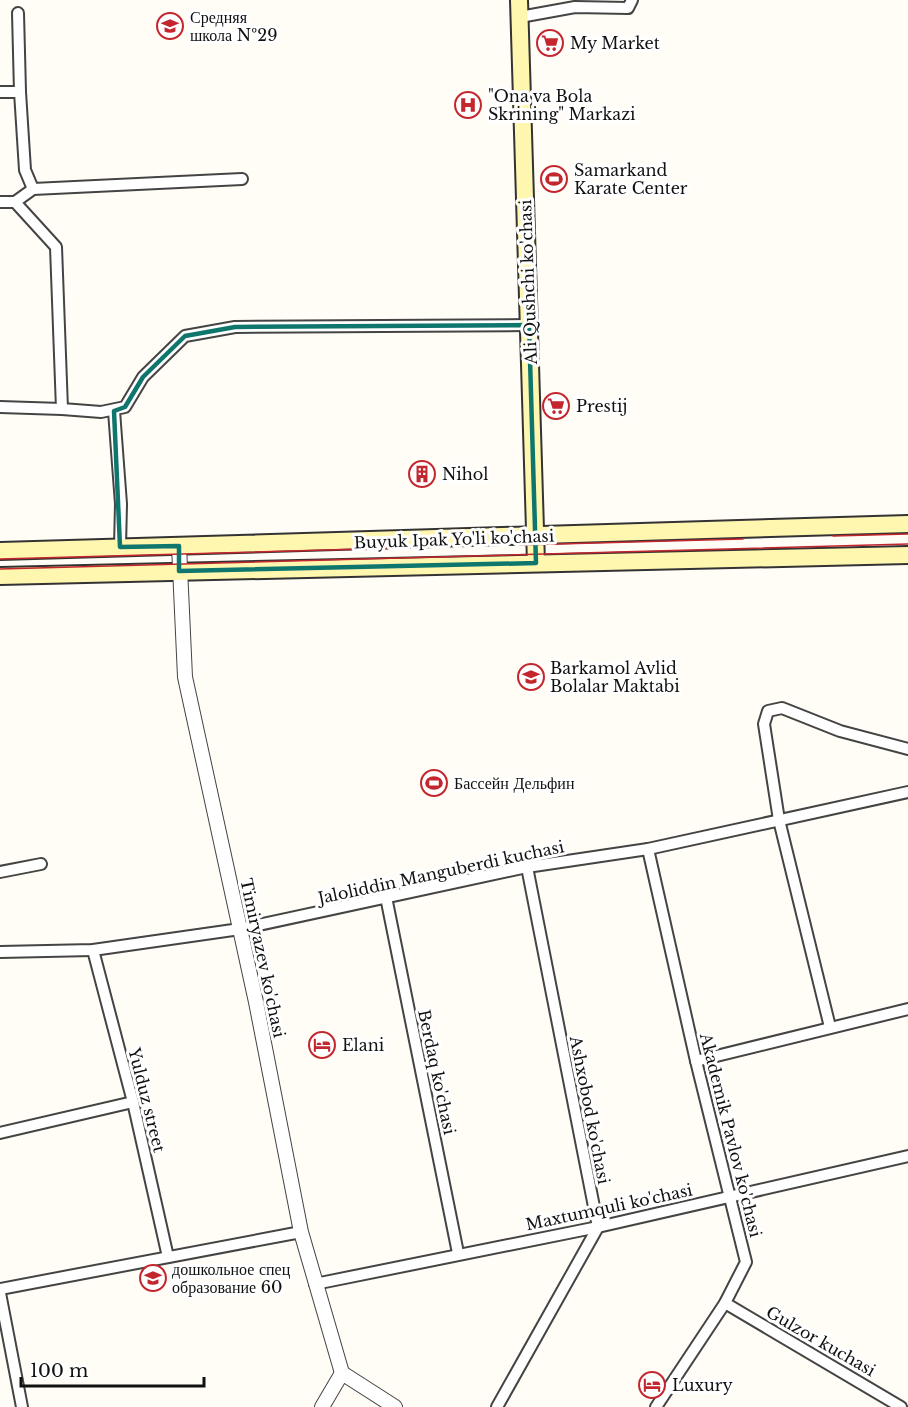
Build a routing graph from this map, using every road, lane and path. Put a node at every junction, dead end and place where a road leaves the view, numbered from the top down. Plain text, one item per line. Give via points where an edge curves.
1 (519, 0) edge
2 (632, 0) edge
3 (18, 13) dead end
4 (520, 17) junction
5 (0, 92) edge
6 (20, 92) junction
7 (243, 179) dead end
8 (33, 189) junction
9 (0, 202) edge
10 (15, 202) junction
11 (529, 325) junction
12 (0, 407) edge
13 (62, 409) junction
14 (114, 411) junction
15 (908, 524) edge
16 (536, 537) junction
17 (179, 546) junction
18 (120, 548) junction
19 (0, 551) edge
20 (908, 555) edge
21 (536, 563) junction
22 (179, 571) junction
23 (0, 576) edge
24 (908, 749) edge
25 (908, 792) edge
26 (779, 820) junction
27 (648, 849) junction
28 (41, 864) dead end
29 (527, 867) junction
30 (0, 872) edge
31 (386, 897) junction
32 (240, 928) junction
33 (93, 950) junction
34 (0, 952) edge
35 (908, 1009) edge
36 (830, 1027) junction
37 (696, 1061) junction
38 (133, 1102) junction
39 (0, 1133) edge
40 (908, 1156) edge
41 (731, 1196) junction
42 (598, 1227) junction
43 (301, 1232) junction
44 (458, 1253) junction
45 (168, 1257) junction
46 (315, 1284) junction
47 (0, 1291) edge
48 (725, 1303) junction
49 (342, 1373) junction
50 (22, 1407) edge
51 (322, 1407) edge
52 (395, 1407) edge
53 (496, 1407) edge
54 (656, 1407) edge
55 (901, 1407) edge

1 - 4 main road, Ali Qushchi ko'chasi
2 - 4 street via 628,8 575,7
3 - 6 street
4 - 11 main road, Ali Qushchi ko'chasi
5 - 6 street
6 - 8 street via 26,170
7 - 8 street
8 - 10 street
9 - 10 street
10 - 13 street via 56,247
11 - 14 street via 234,327 185,336 143,377 125,407
11 - 16 main road, Ali Qushchi ko'chasi
12 - 13 street
13 - 14 street
14 - 18 street
15 - 16 main road, Buyuk Ipak Yo'li ko'chasi
16 - 17 main road, Buyuk Ipak Yo'li ko'chasi
16 - 21 main road, Ali Qushchi ko'chasi
17 - 18 main road, Buyuk Ipak Yo'li ko'chasi
17 - 22 street, Timiryazev ko'chasi
18 - 19 main road, Buyuk Ipak Yo'li ko'chasi
20 - 21 main road, Buyuk Ipak Yo'li ko'chasi
21 - 22 main road, Buyuk Ipak Yo'li ko'chasi
22 - 23 main road, Buyuk Ipak Yo'li ko'chasi
22 - 32 street, Timiryazev ko'chasi via 185,677
24 - 26 street via 840,731 782,708 768,711 764,724
25 - 26 street, Jaloliddin Manguberdi kuchasi
26 - 27 street, Jaloliddin Manguberdi kuchasi
26 - 36 street
27 - 29 street, Jaloliddin Manguberdi kuchasi
27 - 37 street, Akademik Pavlov ko'chasi
28 - 30 street
29 - 31 street, Jaloliddin Manguberdi kuchasi
29 - 42 street, Ashxobod ko'chasi
31 - 32 street, Jaloliddin Manguberdi kuchasi
31 - 44 street, Berdaq ko'chasi
32 - 33 street, Jaloliddin Manguberdi kuchasi
32 - 43 street, Timiryazev ko'chasi
33 - 34 street, Jaloliddin Manguberdi kuchasi
33 - 38 street, Yulduz street
35 - 36 street
36 - 37 street
37 - 41 street, Akademik Pavlov ko'chasi
38 - 39 street
38 - 45 street, Yulduz street
40 - 41 street, Maxtumquli ko'chasi
41 - 42 street, Maxtumquli ko'chasi
41 - 48 street, Akademik Pavlov ko'chasi via 746,1262
42 - 44 street, Maxtumquli ko'chasi
42 - 53 street
43 - 45 street
43 - 46 street, Timiryazev ko'chasi
44 - 46 street, Maxtumquli ko'chasi
45 - 47 street
46 - 49 street, Timiryazev ko'chasi
47 - 50 street
48 - 54 street, Akademik Pavlov ko'chasi
48 - 55 street, Gulzor kuchasi
49 - 51 street
49 - 52 street

